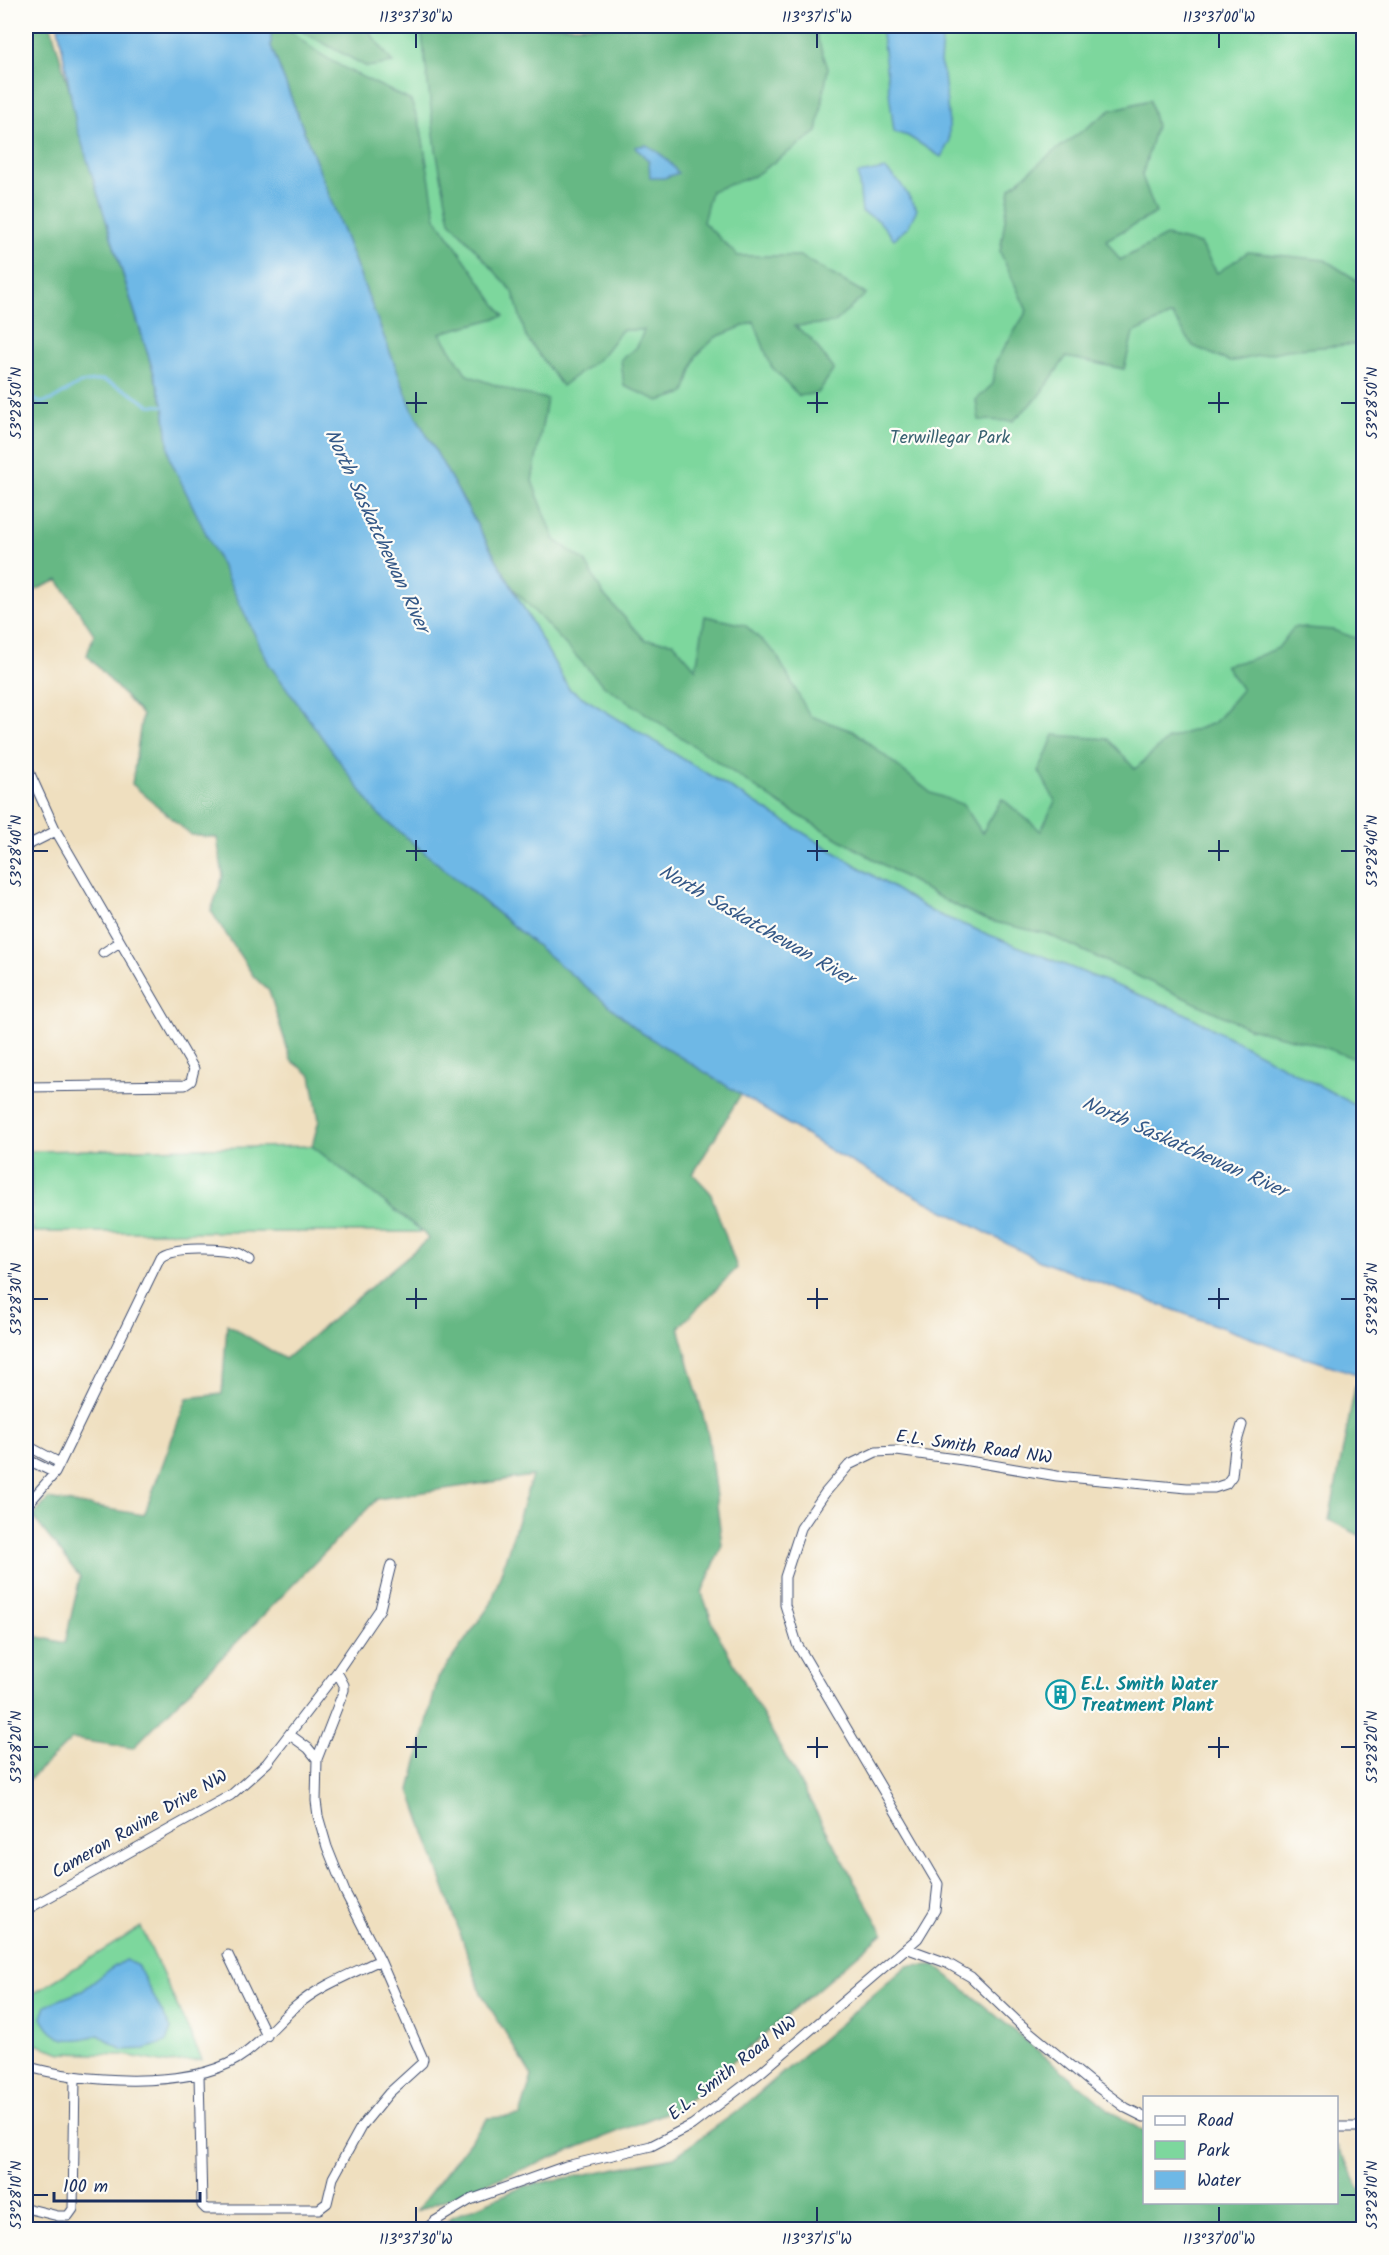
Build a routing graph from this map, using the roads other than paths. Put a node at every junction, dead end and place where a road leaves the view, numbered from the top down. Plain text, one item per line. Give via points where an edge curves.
1 (26, 765) edge
2 (56, 831) junction
3 (26, 846) edge
4 (120, 942) junction
5 (103, 953) dead end
6 (26, 1087) edge
7 (250, 1260) dead end
8 (1242, 1425) dead end
9 (26, 1445) edge
10 (26, 1459) edge
11 (60, 1463) junction
12 (55, 1473) junction
13 (26, 1506) edge
14 (392, 1565) dead end
15 (337, 1672) junction
16 (290, 1735) junction
17 (317, 1759) junction
18 (26, 1910) edge
19 (906, 1948) junction
20 (228, 1955) dead end
21 (380, 1960) junction
22 (267, 2036) junction
23 (26, 2066) edge
24 (199, 2075) junction
25 (75, 2077) junction
26 (1143, 2117) edge
27 (1338, 2127) edge
28 (1364, 2127) edge
29 (26, 2208) edge
30 (424, 2229) edge

1 - 2 street
2 - 3 street
2 - 4 street
4 - 5 street
4 - 6 street via 190,1061 194,1069 191,1081 175,1086
7 - 11 street via 230,1251 172,1251 160,1257
8 - 19 street, E.L. Smith Road NW via 1233,1476 1226,1484 1214,1488 1056,1476 897,1451 876,1452 849,1465 801,1528 785,1578 785,1605 797,1644 938,1884 933,1913 918,1938
9 - 11 street
10 - 12 street
11 - 12 street
12 - 13 street
14 - 15 street, Cameron Ravine Drive NW via 380,1609
15 - 16 street, Cameron Ravine Drive NW
15 - 17 street via 344,1690
16 - 17 street
16 - 18 street, Cameron Ravine Drive NW via 267,1763 231,1795
17 - 21 street via 316,1801 327,1847
19 - 26 street via 947,1963 971,1977 1089,2081
19 - 30 street, E.L. Smith Road NW via 692,2126 651,2146 566,2166 470,2200
20 - 22 street
21 - 22 street via 312,1994
21 - 24 street via 422,2063 388,2093 362,2127 333,2178 324,2207 206,2209 202,2205
22 - 24 street via 236,2060
23 - 25 street
24 - 25 street via 151,2079
25 - 29 street via 73,2209 68,2216 58,2217
27 - 28 street

